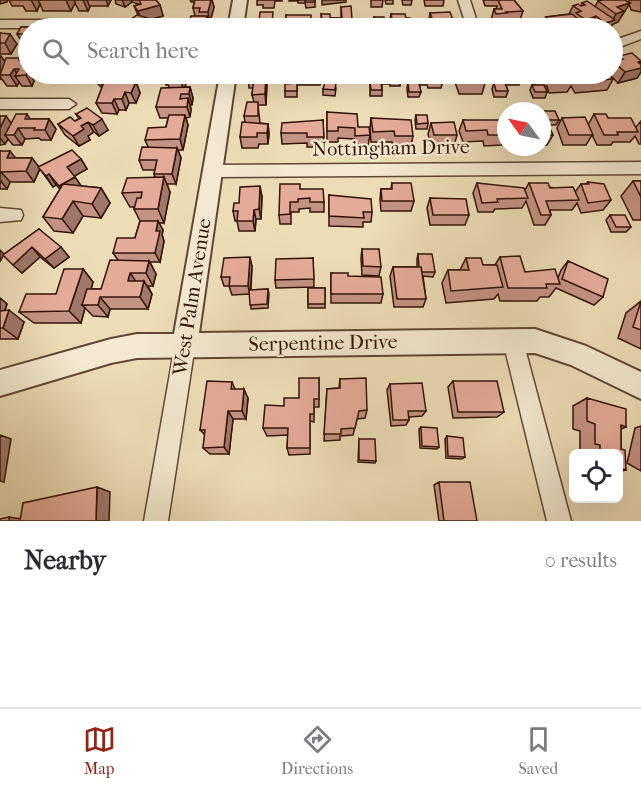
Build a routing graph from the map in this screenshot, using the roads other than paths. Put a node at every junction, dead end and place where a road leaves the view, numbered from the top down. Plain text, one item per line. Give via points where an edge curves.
1 (240, 0) edge
2 (464, 0) edge
3 (237, 18) edge
4 (470, 18) edge
5 (0, 24) edge
6 (18, 24) edge
7 (641, 35) edge
8 (623, 42) edge
9 (226, 84) edge
10 (0, 104) edge
11 (69, 104) dead end
12 (641, 168) edge
13 (213, 171) junction
14 (513, 342) junction
15 (185, 345) junction
16 (0, 383) edge
17 (641, 386) edge
18 (156, 521) edge
19 (559, 521) edge

1 - 3 street
2 - 4 street
5 - 6 street
7 - 8 street
9 - 13 street, West Palm Avenue
10 - 11 street
12 - 13 street, Nottingham Drive
13 - 15 street, West Palm Avenue
14 - 15 street, Serpentine Drive
14 - 17 street, Serpentine Drive via 535,341 554,346
14 - 19 street
15 - 16 street, Serpentine Drive via 111,351
15 - 18 street, West Palm Avenue

